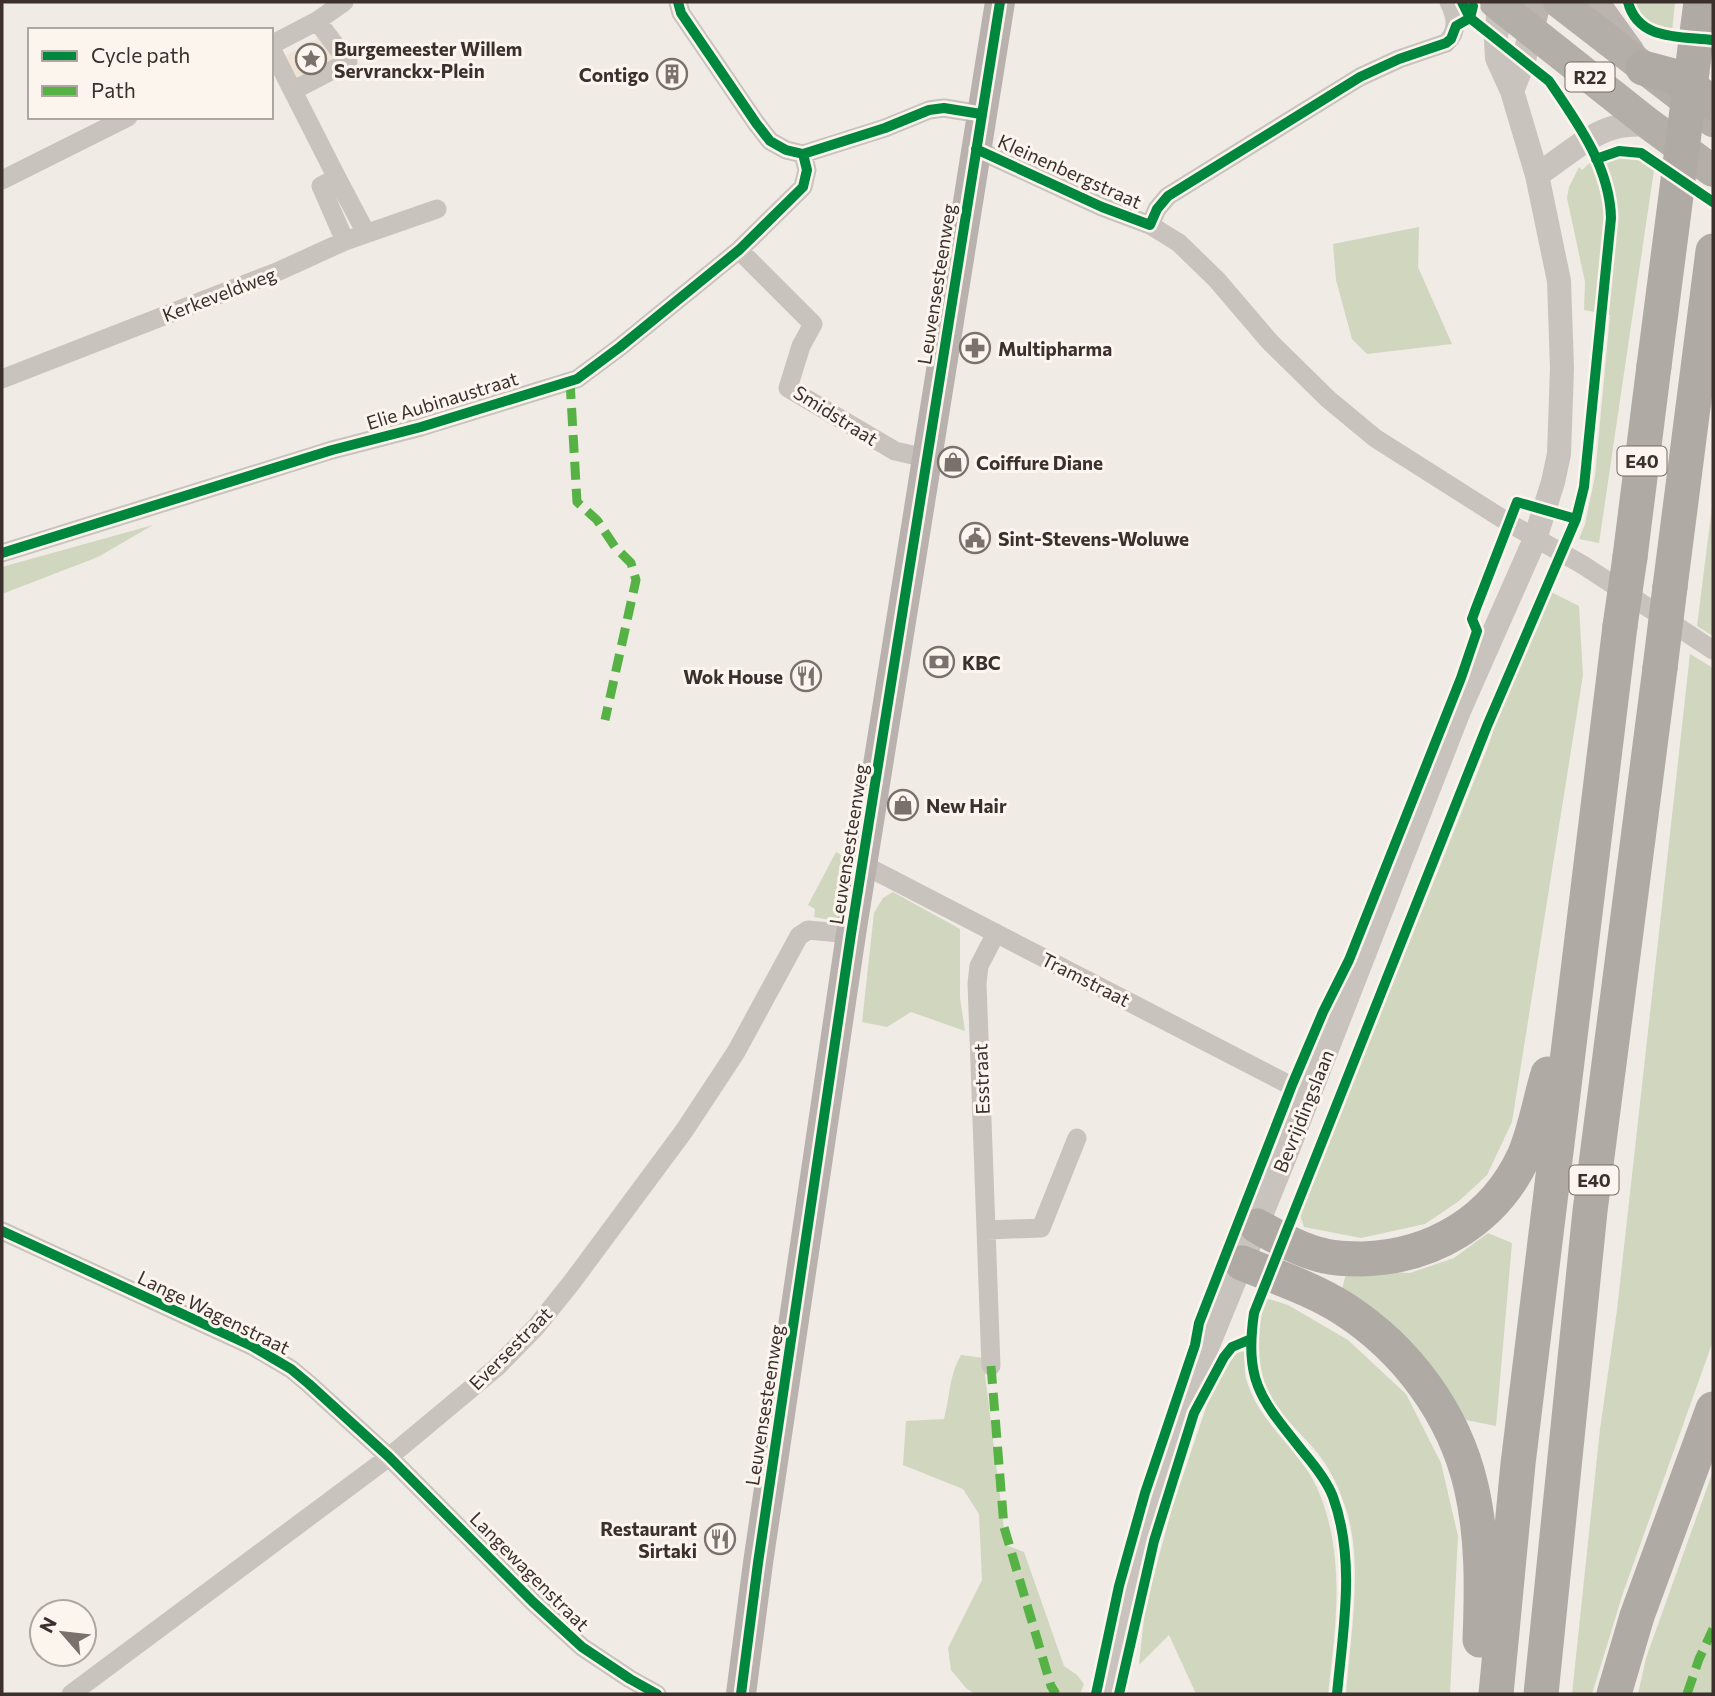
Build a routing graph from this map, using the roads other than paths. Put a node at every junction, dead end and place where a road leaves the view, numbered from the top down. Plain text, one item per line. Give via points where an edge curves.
1 (344, 2) edge
2 (678, 2) edge
3 (1000, 2) edge
4 (1449, 2) edge
5 (1559, 2) edge
6 (1595, 2) edge
7 (1694, 2) edge
8 (1701, 2) edge
9 (1498, 3) edge
10 (1713, 14) edge
11 (1534, 16) edge
12 (317, 21) junction
13 (273, 45) edge
14 (273, 50) edge
15 (1643, 68) junction
16 (293, 90) junction
17 (1512, 91) junction
18 (1713, 103) edge
19 (981, 114) junction
20 (124, 119) edge
21 (1713, 121) edge
22 (1649, 124) junction
23 (976, 149) junction
24 (803, 154) junction
25 (1713, 171) edge
26 (1537, 175) junction
27 (337, 178) junction
28 (2, 180) edge
29 (437, 209) dead end
30 (1150, 225) junction
31 (366, 233) junction
32 (345, 242) junction
33 (739, 250) junction
34 (1713, 251) edge
35 (2, 379) edge
36 (926, 458) junction
37 (1535, 539) junction
38 (2, 553) edge
39 (1713, 650) edge
40 (862, 864) junction
41 (996, 933) junction
42 (851, 934) junction
43 (1577, 973) junction
44 (1309, 1094) junction
45 (1077, 1138) dead end
46 (1257, 1226) junction
47 (987, 1230) junction
48 (2, 1231) edge
49 (1242, 1263) junction
50 (991, 1366) dead end
51 (1713, 1409) edge
52 (389, 1457) junction
53 (71, 1694) edge
54 (657, 1694) edge
55 (741, 1694) edge
56 (1108, 1694) edge
57 (1478, 1694) edge
58 (1496, 1694) edge
59 (1541, 1694) edge
60 (1614, 1694) edge

1 - 12 street
2 - 24 street via 681,13 770,141
3 - 19 main road, Leuvensesteenweg
4 - 30 street via 1456,26 1446,43 1399,59 1339,89 1168,196
5 - 15 highway, R22
6 - 15 main road
7 - 10 street
8 - 43 highway, E40, bridge
9 - 11 highway, R22
9 - 17 street, Bevrijdingslaan via 1497,58
11 - 17 street
11 - 22 highway, R22
12 - 13 street
12 - 16 street via 348,62
14 - 16 street
15 - 18 highway via 1672,76
15 - 21 highway, R22
16 - 27 street
17 - 26 street, Bevrijdingslaan
19 - 23 main road, Leuvensesteenweg
19 - 24 street via 929,110
20 - 28 street
22 - 25 highway, R22
22 - 26 street via 1606,130
23 - 30 street, Kleinenbergstraat
23 - 36 main road, Leuvensesteenweg
24 - 33 street, Elie Aubinaustraat via 807,170 803,187
26 - 37 street, Bevrijdingslaan via 1559,281 1562,368 1559,454
27 - 31 street
27 - 32 street via 321,186
29 - 31 street, Kerkeveldweg
30 - 37 street, Kleinenbergstraat via 1179,243 1270,342 1352,420
31 - 32 street, Kerkeveldweg
32 - 35 street, Kerkeveldweg
33 - 36 street, Smidstraat via 813,324 788,388 894,451
33 - 38 street, Elie Aubinaustraat via 577,379
34 - 59 highway, E40, bridge via 1590,1211
36 - 40 main road, Leuvensesteenweg
37 - 39 street, Kleinenbergstraat
37 - 44 street, Bevrijdingslaan via 1459,711
40 - 41 street, Tramstraat
40 - 42 main road, Leuvensesteenweg
41 - 44 street, Tramstraat
41 - 47 street, Esstraat via 979,966 977,984
42 - 52 street, Eversestraat via 808,930 799,936 736,1052 572,1282 497,1367
42 - 55 main road, Leuvensesteenweg
43 - 46 highway via 1525,1154 1481,1215 1441,1242 1385,1258 1327,1257 1304,1251
43 - 58 highway, E40 via 1518,1464
44 - 46 street, Bevrijdingslaan
45 - 47 street via 1041,1228
46 - 49 street, Bevrijdingslaan
47 - 50 street, Esstraat
48 - 52 street, Lange Wagenstraat via 272,1357
49 - 56 street, Bevrijdingslaan via 1169,1450 1129,1587
49 - 57 highway via 1313,1293 1368,1326 1420,1378 1441,1414 1461,1454 1476,1517 1481,1563
51 - 60 highway via 1637,1616
52 - 53 street, Eversestraat
52 - 54 street, Langewagenstraat via 582,1647

